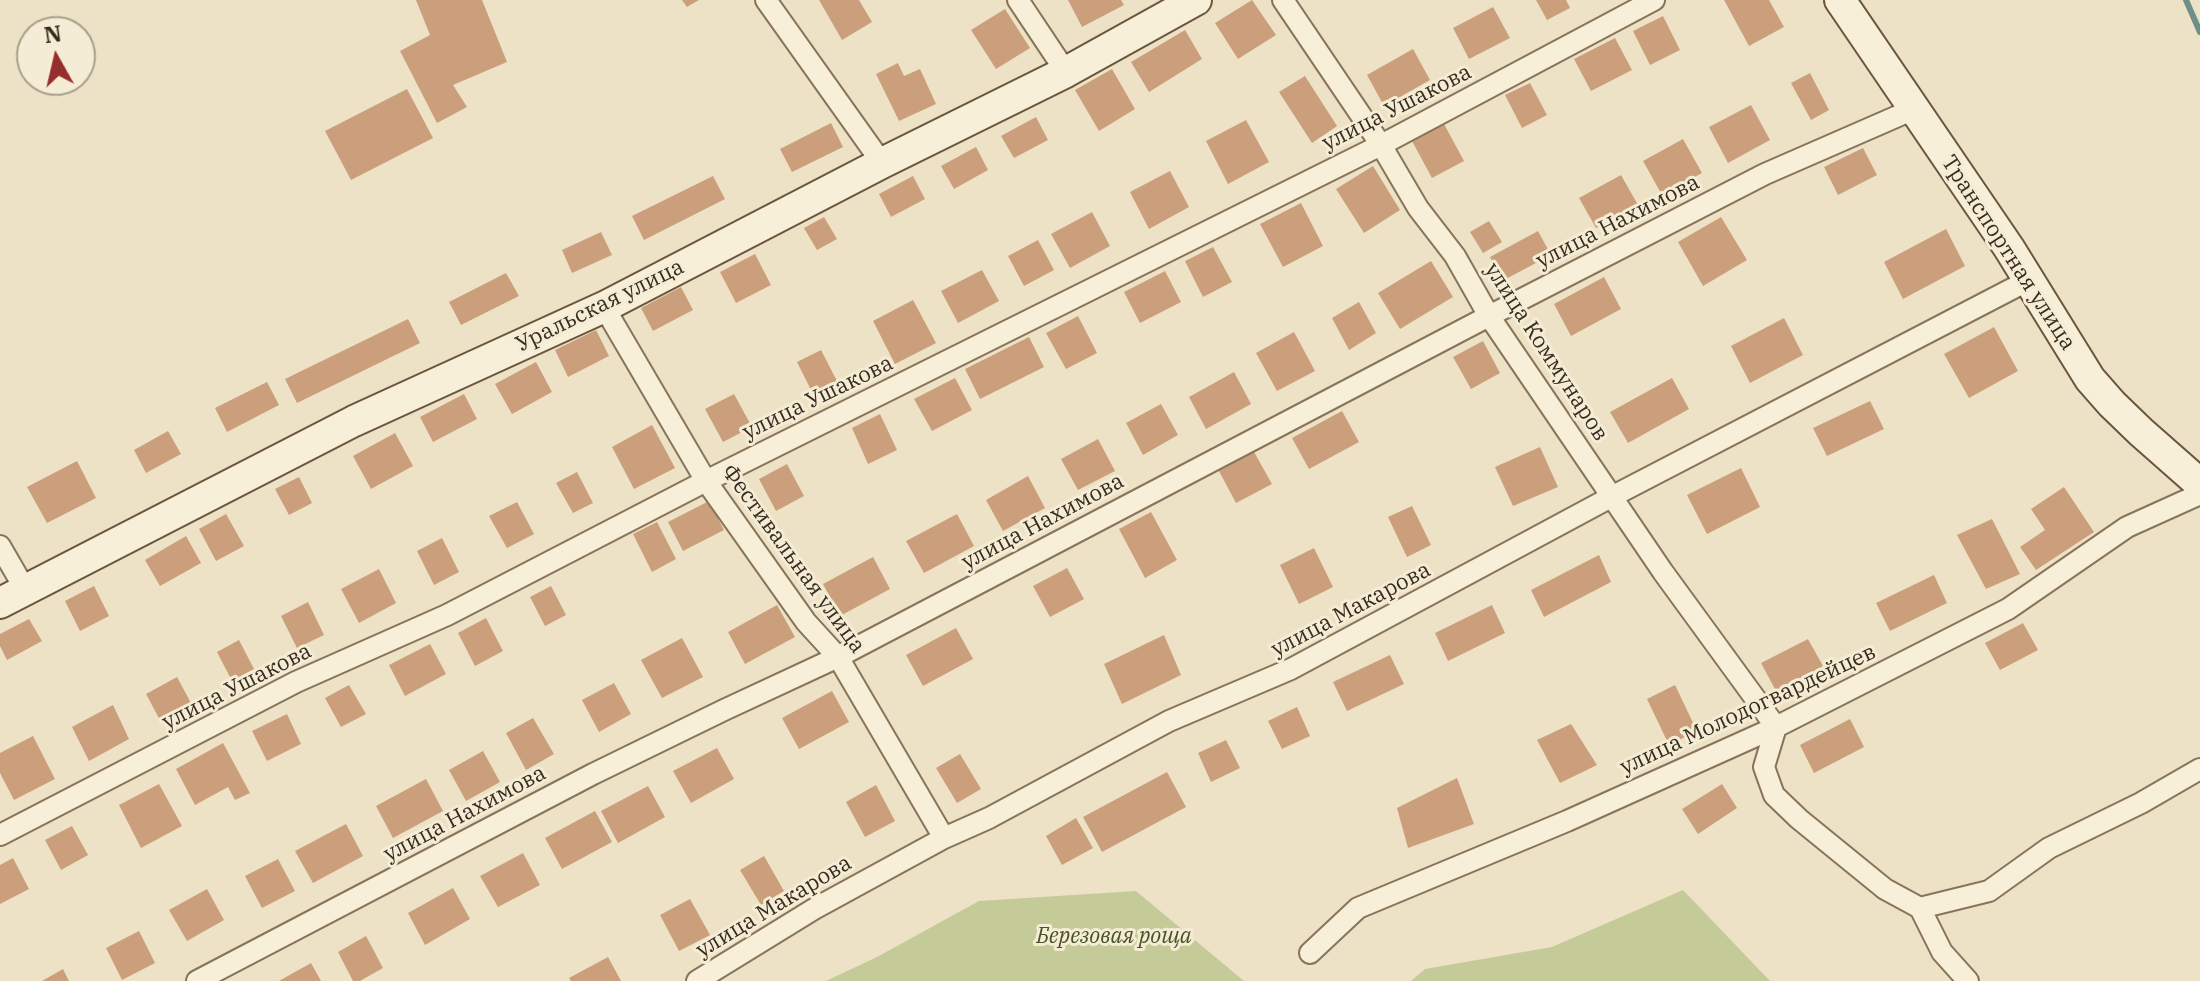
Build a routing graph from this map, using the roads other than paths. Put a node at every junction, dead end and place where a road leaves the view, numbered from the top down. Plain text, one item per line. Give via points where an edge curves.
1 (766, 0) edge
2 (1018, 0) edge
3 (1196, 0) edge
4 (1283, 0) edge
5 (1654, 0) edge
6 (1840, 0) edge
7 (1066, 72) junction
8 (1914, 109) junction
9 (1381, 145) junction
10 (882, 163) junction
11 (2027, 281) junction
12 (604, 307) junction
13 (1489, 316) junction
14 (706, 481) junction
15 (2200, 484) edge
16 (2200, 494) edge
17 (1613, 496) junction
18 (0, 546) edge
19 (13, 597) edge
20 (838, 657) junction
21 (1776, 727) junction
22 (2200, 769) edge
23 (0, 835) edge
24 (944, 838) junction
25 (1920, 908) junction
26 (1310, 953) dead end
27 (197, 981) edge
28 (697, 981) edge
29 (1968, 981) edge

1 - 10 street
2 - 7 street
3 - 7 street, Уральская улица
4 - 9 street, улица Коммунаров
5 - 9 street, улица Ушакова
6 - 8 street, Транспортная улица
7 - 10 street, Уральская улица
8 - 11 street, Транспортная улица
8 - 13 street, улица Нахимова via 1765,174
9 - 13 street, улица Коммунаров
9 - 14 street, улица Ушакова
10 - 12 street, Уральская улица
11 - 15 street, Транспортная улица via 2090,379
11 - 17 street, улица Макарова
12 - 14 street, Фестивальная улица
12 - 19 street, Уральская улица via 354,421
13 - 17 street, улица Коммунаров
13 - 20 street, улица Нахимова
14 - 20 street, Фестивальная улица via 806,622
14 - 23 street, улица Ушакова via 447,615 296,682
16 - 21 street, улица Молодогвардейцев via 2127,527 2008,609
17 - 21 street, улица Коммунаров
17 - 24 street, улица Макарова via 1291,669 1169,721
18 - 19 street
20 - 24 street, Фестивальная улица
20 - 27 street, улица Нахимова via 593,774
21 - 25 street via 1764,767 1774,795 1885,889
21 - 26 street, улица Молодогвардейцев via 1358,908
22 - 25 street via 2049,848 1989,891
24 - 28 street, улица Макарова
25 - 29 street via 1942,952

